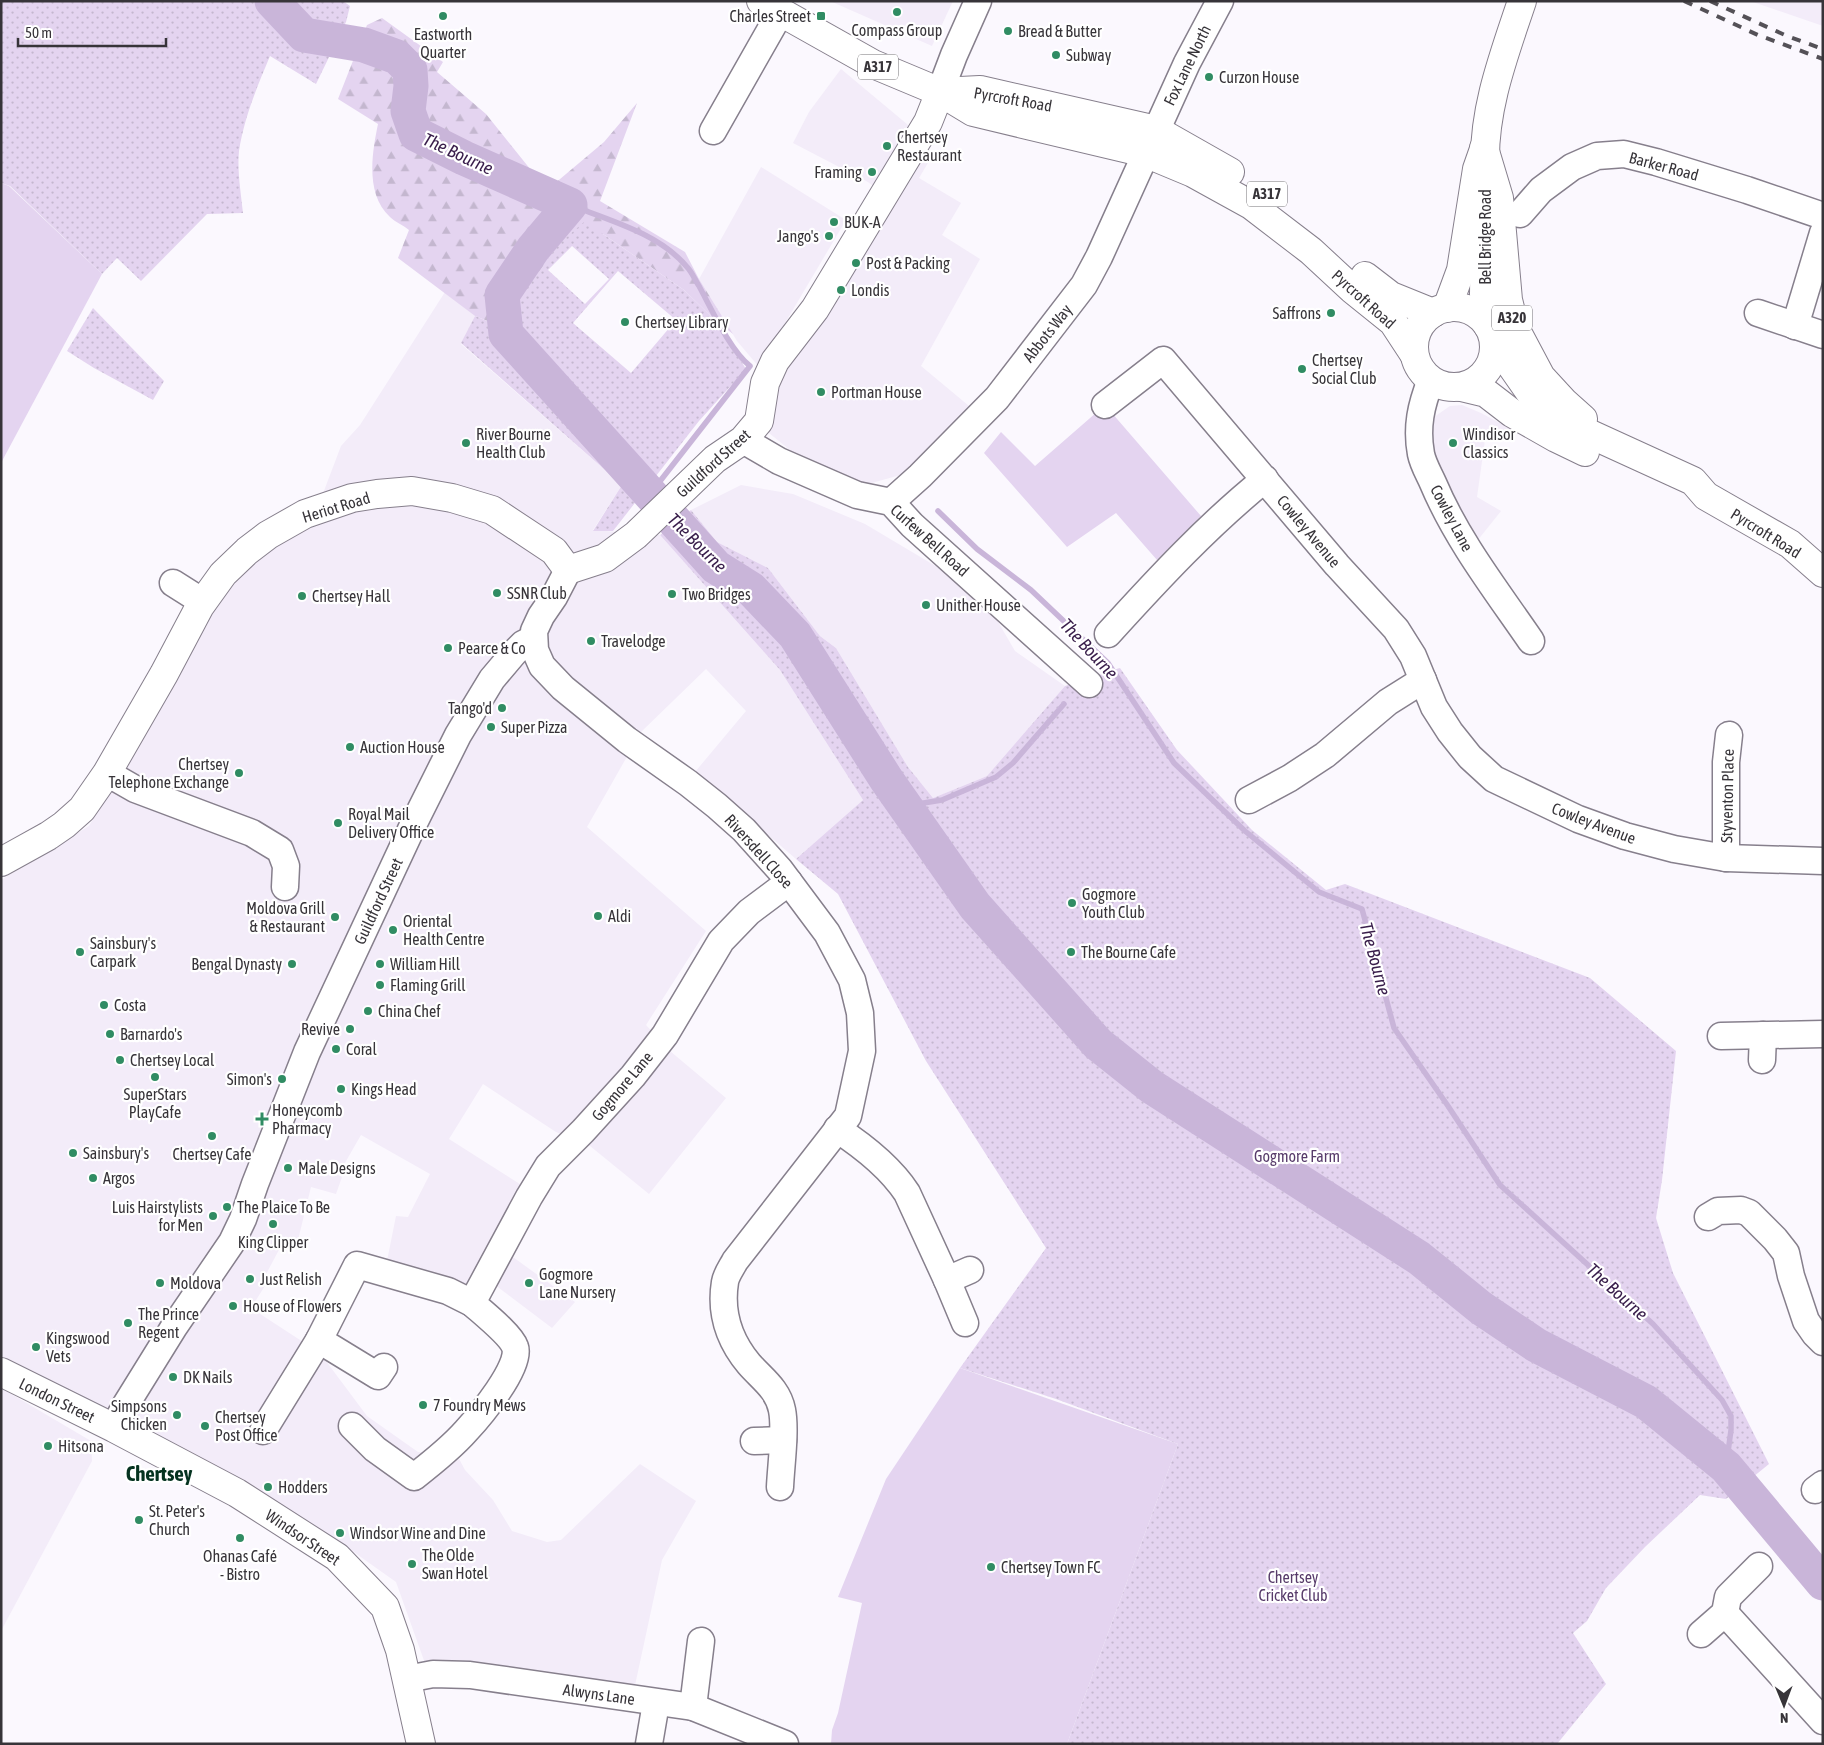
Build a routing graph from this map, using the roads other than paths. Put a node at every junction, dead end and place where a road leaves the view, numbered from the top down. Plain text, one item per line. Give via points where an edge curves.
1 (978, 1) edge
2 (1220, 1) edge
3 (1522, 1) edge
4 (770, 7) edge
5 (940, 92) junction
6 (713, 131) dead end
7 (1150, 142) junction
8 (1484, 148) junction
9 (1520, 214) dead end
10 (1823, 216) edge
11 (1823, 232) edge
12 (1440, 310) junction
13 (1758, 313) dead end
14 (1795, 326) junction
15 (1491, 333) junction
16 (1823, 335) edge
17 (1414, 354) junction
18 (1430, 380) junction
19 (1461, 387) junction
20 (1105, 405) dead end
21 (743, 440) junction
22 (1620, 448) junction
23 (1265, 479) junction
24 (1706, 496) junction
25 (891, 502) junction
26 (568, 570) junction
27 (1823, 573) edge
28 (173, 583) dead end
29 (203, 602) junction
30 (1108, 634) dead end
31 (534, 639) junction
32 (1531, 641) dead end
33 (1423, 680) junction
34 (1089, 684) dead end
35 (1729, 735) dead end
36 (107, 773) junction
37 (1249, 800) dead end
38 (1726, 858) junction
39 (1823, 861) edge
40 (1, 862) edge
41 (788, 882) junction
42 (285, 887) dead end
43 (1823, 1034) edge
44 (1763, 1035) junction
45 (1720, 1036) dead end
46 (1762, 1060) dead end
47 (837, 1129) junction
48 (1708, 1217) dead end
49 (472, 1304) junction
50 (964, 1323) dead end
51 (319, 1340) junction
52 (1823, 1342) edge
53 (384, 1367) dead end
54 (1, 1372) edge
55 (352, 1426) dead end
56 (114, 1428) junction
57 (263, 1431) dead end
58 (783, 1440) junction
59 (754, 1441) dead end
60 (780, 1487) dead end
61 (1759, 1566) dead end
62 (1726, 1613) junction
63 (1702, 1634) dead end
64 (701, 1641) dead end
65 (407, 1679) junction
66 (656, 1703) junction
67 (693, 1708) junction
68 (1823, 1721) edge
69 (421, 1744) edge
70 (649, 1744) edge
71 (785, 1744) edge

1 - 5 street
2 - 7 street, Fox Lane North
3 - 8 main road, Bell Bridge Road / A320 via 1498,71
4 - 5 main road, A317 via 873,64
4 - 6 street
5 - 7 main road, Pyrcroft Road / A317 via 980,90
5 - 21 main road, Guildford Street via 928,122 815,310 775,361 765,383 759,421
7 - 12 main road, Pyrcroft Road / A317 via 1261,190 1325,239 1390,296
7 - 17 main road, Pyrcroft Road / A317 via 1193,173 1251,205 1312,251 1393,322
7 - 25 street, Abbots Way via 1084,286 997,398
8 - 12 main road, Bell Bridge Road / A320 via 1477,169 1461,270
8 - 15 main road, Bell Bridge Road / A320 via 1484,294
8 - 22 main road, A320 via 1499,198 1508,300 1515,328 1541,377 1588,424
9 - 10 street, Barker Road via 1541,190 1572,167 1597,156 1624,154
11 - 14 street
12 - 15 main road, A320 via 1459,307 1470,310 1480,317
12 - 17 main road, A320 via 1424,321 1417,331
13 - 14 street
14 - 16 street
15 - 19 main road, A320 via 1494,353 1486,370 1472,383
15 - 22 main road, Pyrcroft Road / A320 via 1538,404 1577,428
17 - 18 main road via 1417,364
18 - 19 main road, A320 via 1445,386
18 - 32 street, Cowley Lane via 1419,420 1421,456 1448,516
19 - 24 main road, Pyrcroft Road / A320 via 1486,393 1512,413 1556,438 1685,497
20 - 23 street, Cowley Avenue via 1163,360
21 - 25 street, Curfew Bell Road via 779,461 857,495
21 - 26 main road, Guildford Street via 715,459 636,535 605,558
22 - 24 main road, Pyrcroft Road / A320 via 1693,480
23 - 30 street, Cowley Avenue via 1199,537
23 - 33 street, Cowley Avenue via 1396,629
24 - 27 main road, Pyrcroft Road / A320 via 1790,544
25 - 34 street, Curfew Bell Road via 912,525
26 - 29 main road, Heriot Road via 554,550 492,510 452,498 412,492 377,494 352,498 305,514 268,535 224,574
26 - 31 street via 541,616
28 - 29 street
29 - 36 main road, Heriot Road
31 - 41 street, Riversdell Close via 542,666 563,688 717,806 744,830
31 - 56 street, Guildford Street via 514,653 492,679 458,735 307,1052 232,1242 174,1327
33 - 37 street via 1388,702 1325,755
33 - 38 street, Cowley Avenue via 1434,707 1450,732 1470,757 1494,778 1578,819 1625,836
35 - 38 street, Styventon Place
36 - 40 main road, Heriot Road via 82,809 64,826
36 - 42 street via 135,789 252,833 280,850 286,866
38 - 39 street, Cowley Avenue
41 - 47 street, Riversdell Close via 831,940 852,980 860,1013 862,1051 848,1116
41 - 49 street, Gogmore Lane via 748,912 720,941 665,1035 633,1076 548,1166
43 - 44 street
44 - 45 street
44 - 46 street
47 - 50 street via 858,1142 898,1180 959,1275
47 - 58 street, Riversdell Close via 735,1261 725,1280 725,1316 732,1340 774,1389 782,1410
48 - 52 street via 1718,1211 1741,1210 1749,1213 1775,1239 1786,1253 1806,1321
49 - 51 street via 448,1292 357,1265
49 - 55 street via 515,1345 516,1352 509,1375 466,1431 414,1477 375,1449
51 - 53 street via 378,1376
51 - 57 street
54 - 56 main road, London Street
56 - 65 main road, Windsor Street via 237,1493 337,1557 385,1607
58 - 59 street
58 - 60 street, Riversdell Close
61 - 62 street via 1728,1597
62 - 63 street
62 - 68 street
64 - 67 street
65 - 66 street, Alwyns Lane via 433,1674 470,1675
65 - 69 main road, Windsor Street
66 - 67 street, Alwyns Lane
66 - 70 street
67 - 71 street, Alwyns Lane

